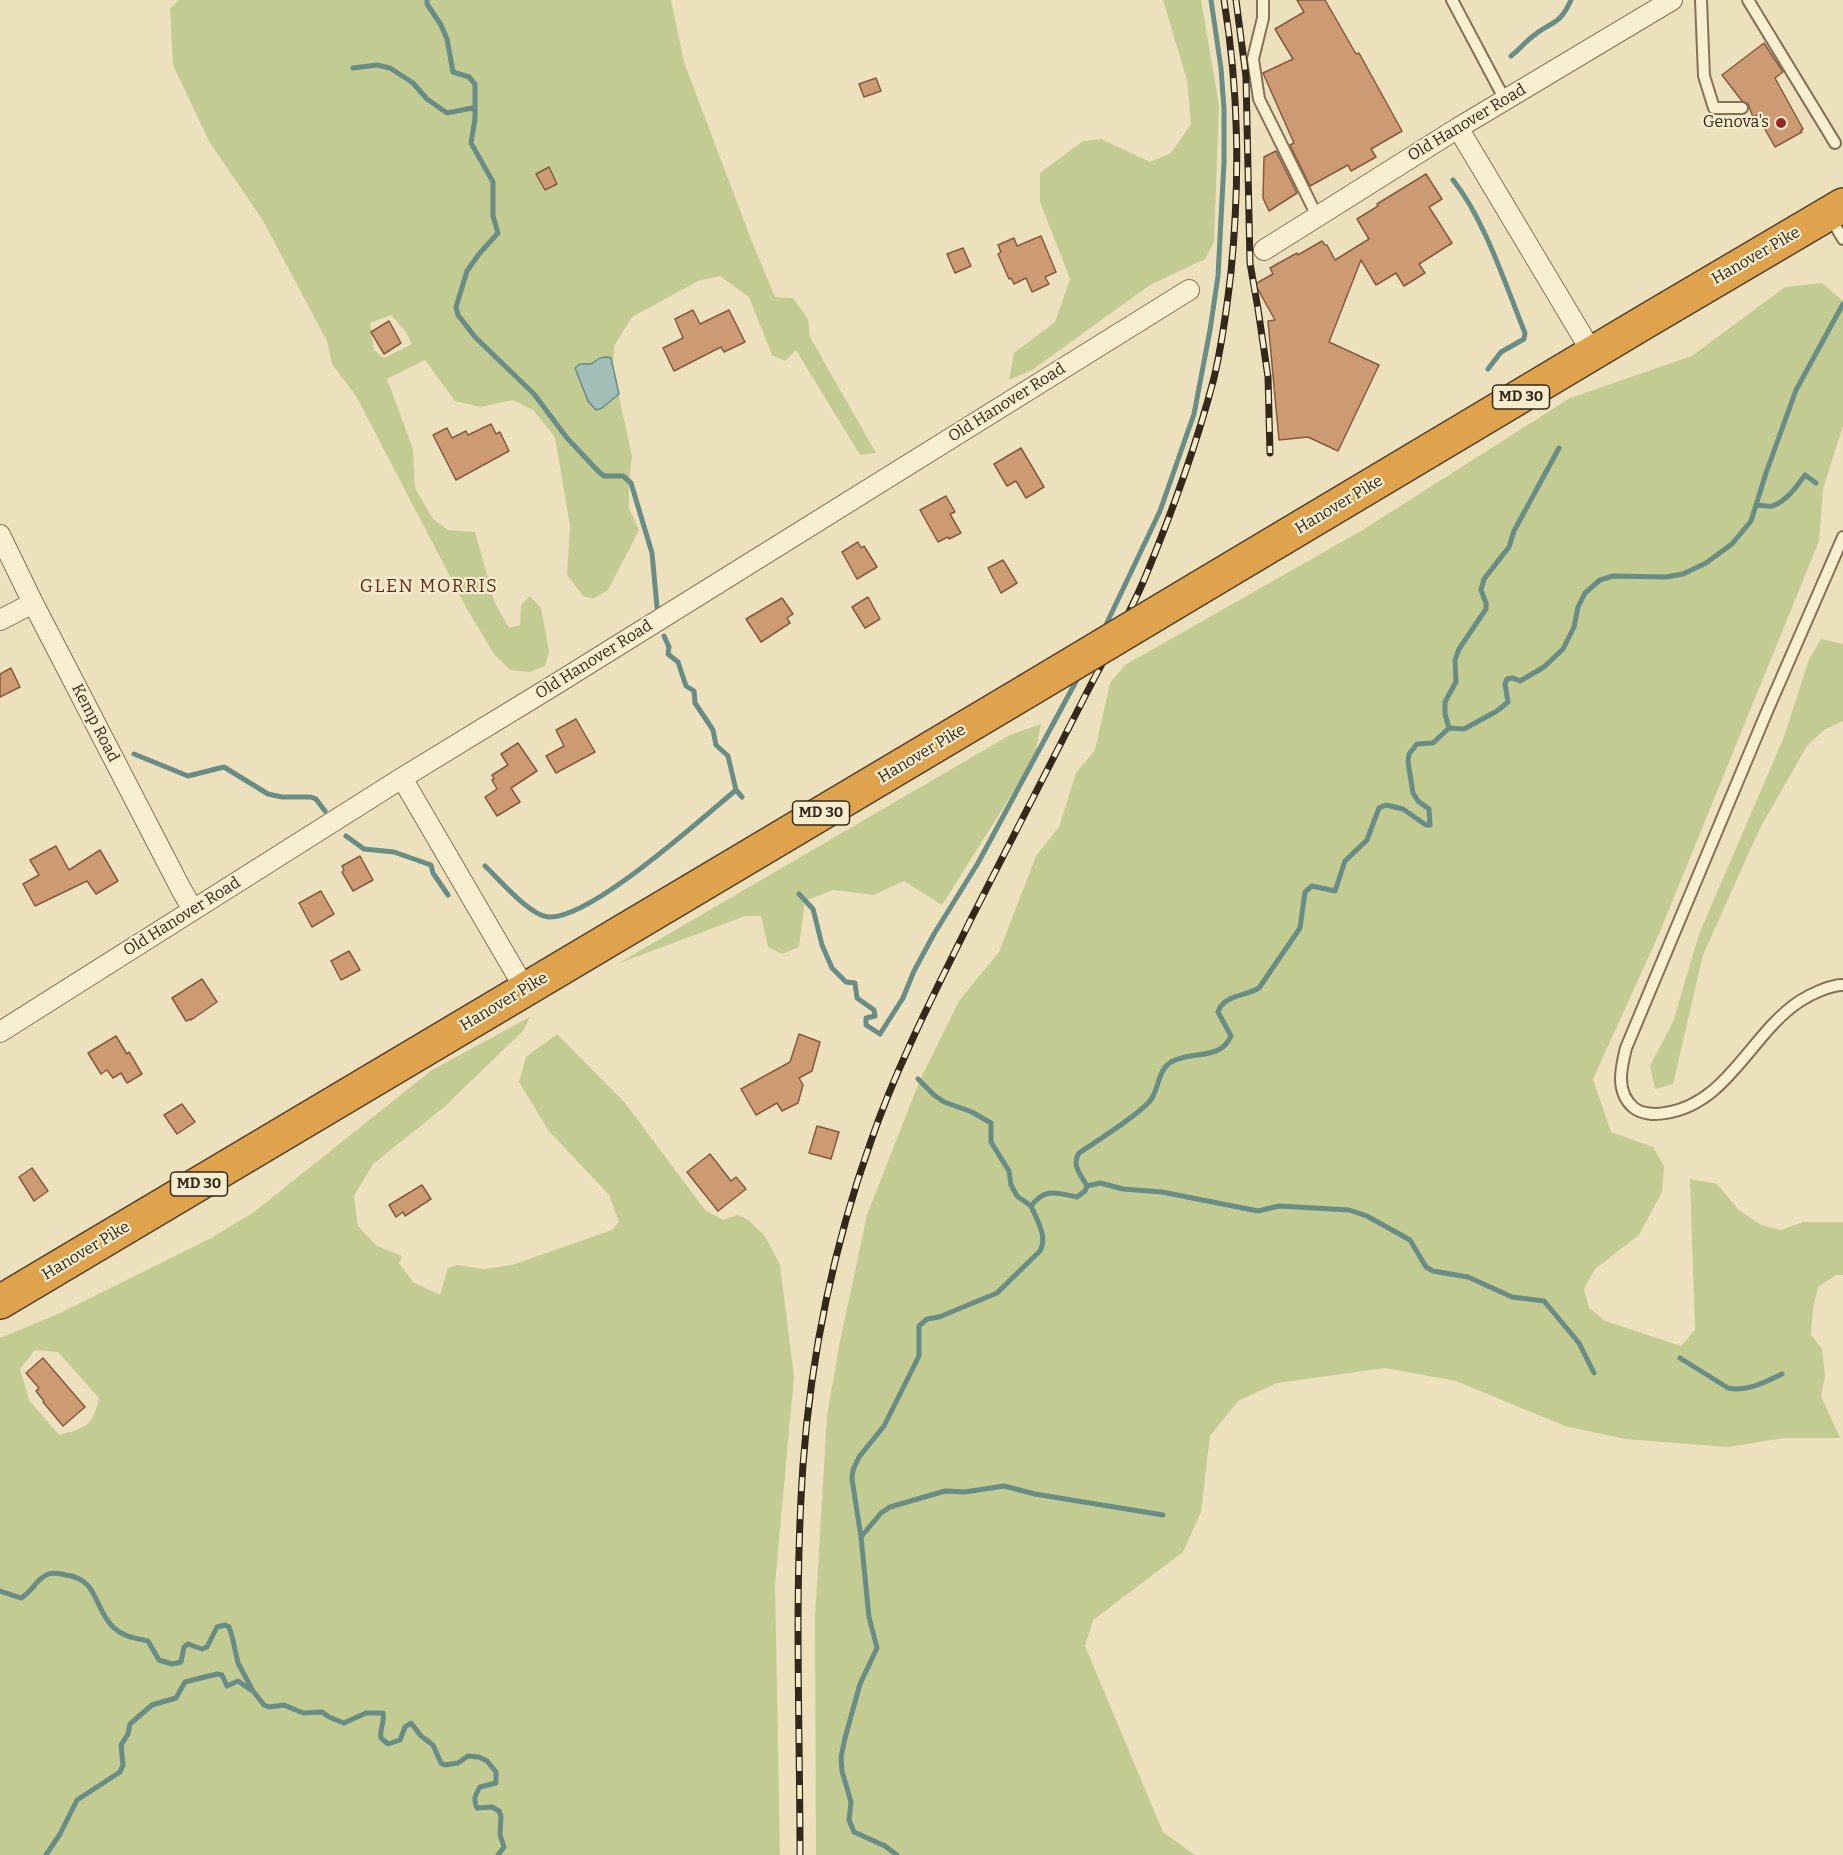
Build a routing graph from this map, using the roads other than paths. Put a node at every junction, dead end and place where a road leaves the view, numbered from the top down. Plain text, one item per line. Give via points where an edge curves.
1 (1263, 0) edge
2 (1452, 0) edge
3 (1672, 0) edge
4 (1701, 0) edge
5 (1748, 0) edge
6 (1505, 100) junction
7 (1742, 108) dead end
8 (1458, 128) junction
9 (1835, 142) dead end
10 (1317, 216) junction
11 (1838, 219) edge
12 (1264, 250) dead end
13 (1190, 290) dead end
14 (1593, 354) junction
15 (0, 535) edge
16 (1843, 537) edge
17 (33, 603) junction
18 (0, 620) edge
19 (402, 778) junction
20 (193, 910) junction
21 (1843, 985) edge
22 (525, 989) junction
23 (0, 1032) edge
24 (0, 1302) edge

1 - 10 lane via 1263,18 1253,59 1259,99
2 - 6 lane
3 - 6 street, Old Hanover Road
4 - 7 lane via 1704,76 1714,108
5 - 9 lane
6 - 8 street, Old Hanover Road
8 - 10 street, Old Hanover Road
8 - 14 street
10 - 12 street, Old Hanover Road
11 - 14 highway, Hanover Pike / MD 30
13 - 19 street, Old Hanover Road
14 - 22 highway, Hanover Pike / MD 30, bridge
15 - 17 street, Kemp Road
16 - 21 lane via 1626,1048 1620,1070 1625,1095 1633,1107 1643,1112 1658,1114 1687,1108 1722,1083 1800,1000
17 - 18 street
17 - 20 street, Kemp Road
19 - 20 street, Old Hanover Road
19 - 22 street
20 - 23 street, Old Hanover Road
22 - 24 highway, Hanover Pike / MD 30

